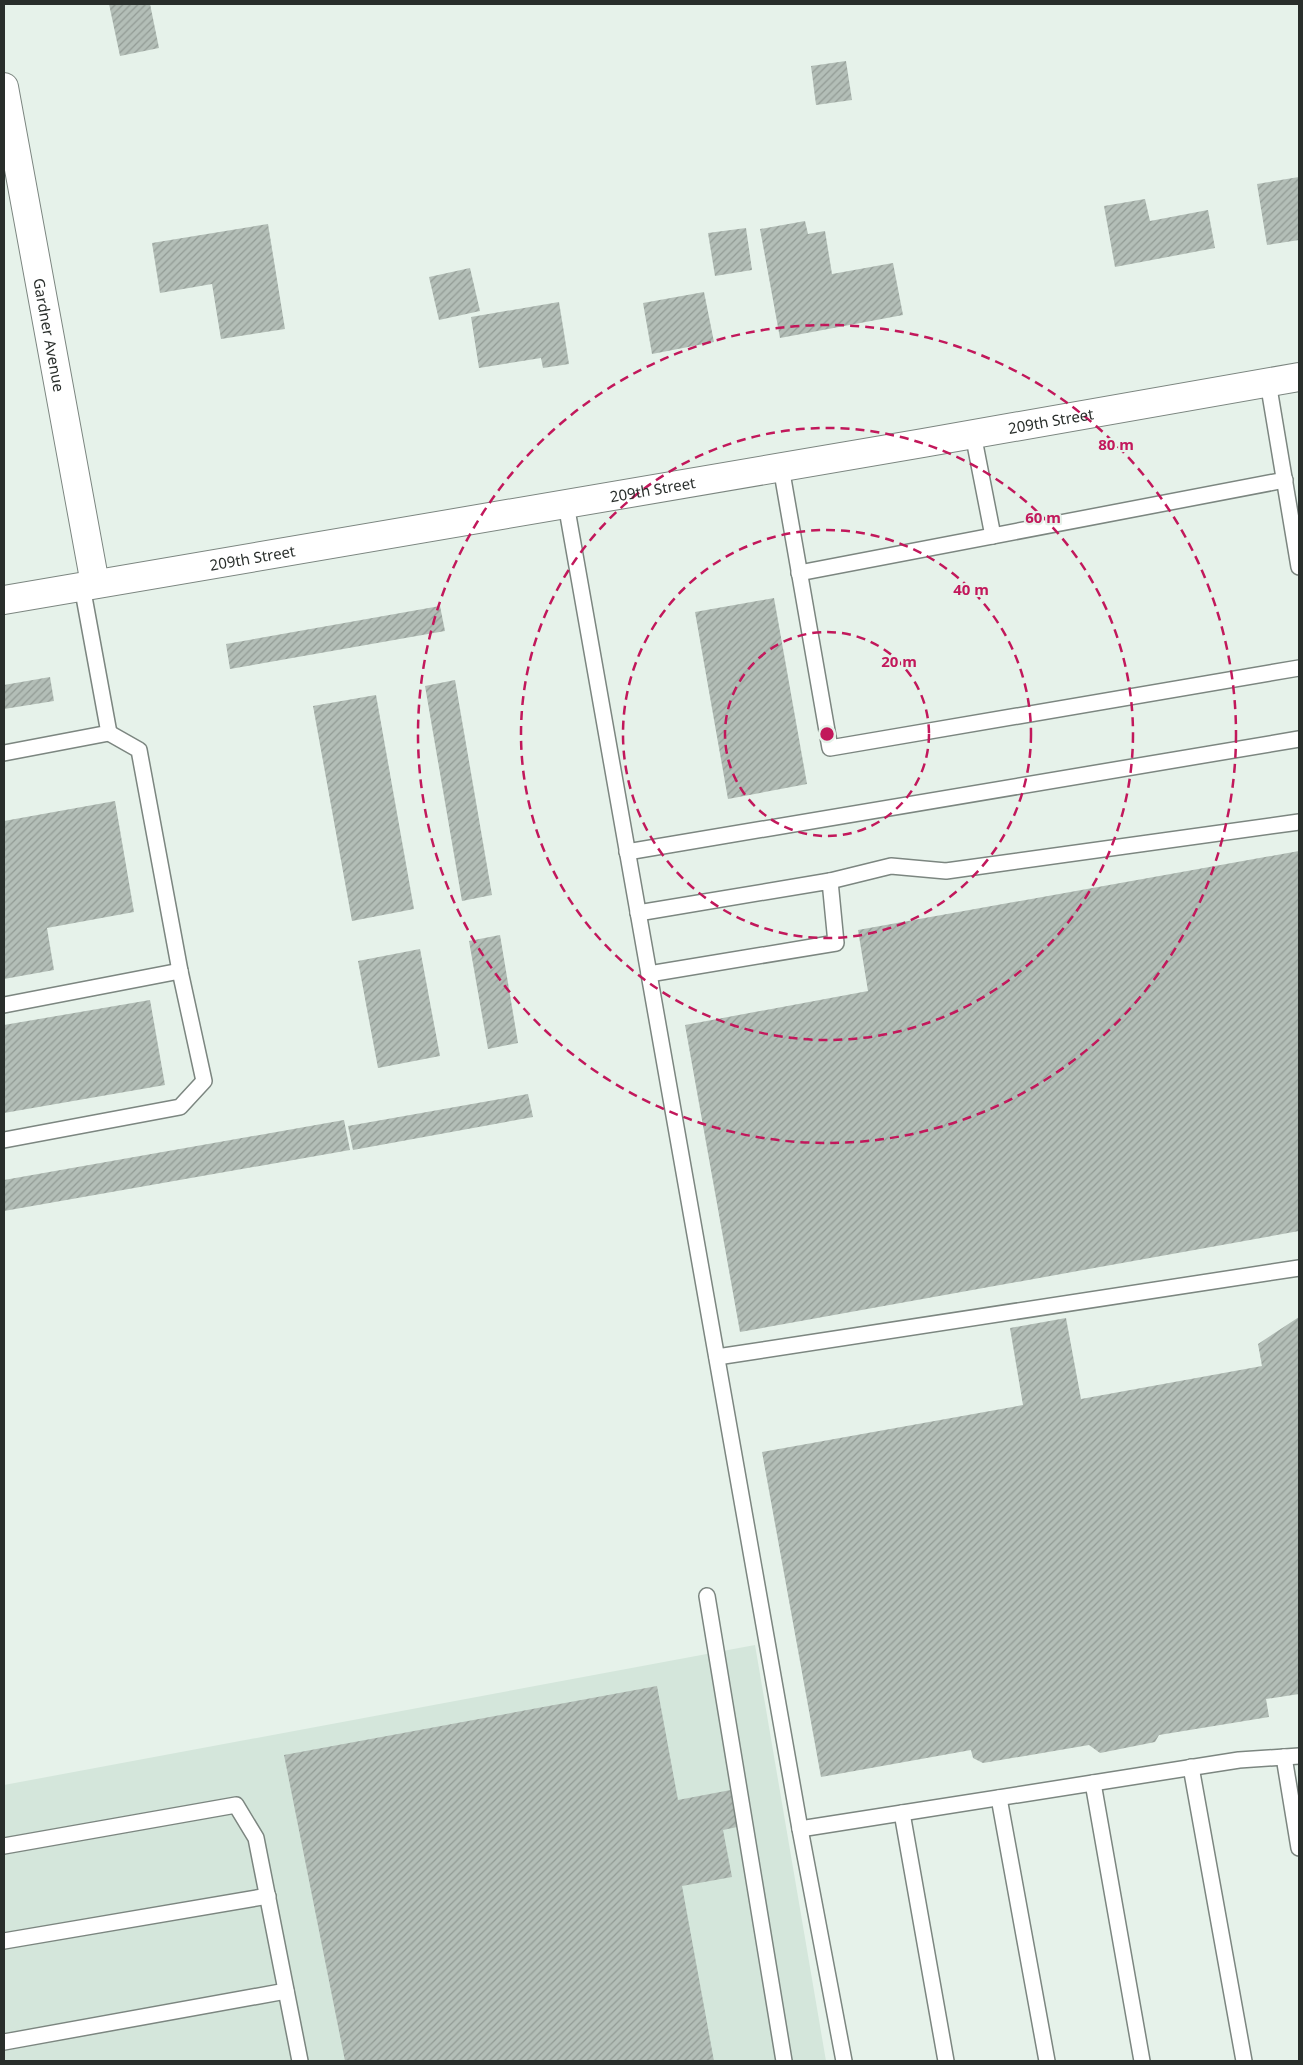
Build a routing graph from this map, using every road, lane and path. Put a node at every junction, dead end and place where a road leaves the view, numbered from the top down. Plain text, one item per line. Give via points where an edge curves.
1 (4, 87) edge
2 (1299, 377) edge
3 (1268, 382) junction
4 (973, 434) junction
5 (781, 467) junction
6 (1284, 480) junction
7 (566, 504) junction
8 (992, 536) junction
9 (1299, 567) edge
10 (799, 573) junction
11 (88, 585) junction
12 (4, 600) edge
13 (1299, 668) edge
14 (109, 734) junction
15 (1299, 739) edge
16 (4, 753) edge
17 (1299, 822) edge
18 (628, 852) junction
19 (830, 881) junction
20 (638, 913) junction
21 (180, 971) junction
22 (649, 974) junction
23 (4, 1005) edge
24 (4, 1140) edge
25 (1299, 1268) edge
26 (717, 1357) junction
27 (707, 1596) dead end
28 (1299, 1756) edge
29 (1284, 1757) junction
30 (1191, 1767) junction
31 (1093, 1783) junction
32 (999, 1798) junction
33 (902, 1813) junction
34 (800, 1829) junction
35 (4, 1846) edge
36 (1299, 1848) edge
37 (268, 1896) junction
38 (4, 1941) edge
39 (286, 1991) junction
40 (4, 2042) edge
41 (300, 2061) edge
42 (784, 2061) edge
43 (844, 2061) edge
44 (946, 2061) edge
45 (1047, 2061) edge
46 (1142, 2061) edge
47 (1244, 2061) edge

1 - 11 street, Gardner Avenue
2 - 3 street, 209th Street
3 - 4 street, 209th Street
3 - 6 lane
4 - 5 street, 209th Street
4 - 8 lane
5 - 7 street, 209th Street
5 - 10 lane
6 - 8 lane
6 - 9 lane
7 - 11 street, 209th Street
7 - 18 lane
8 - 10 lane
10 - 13 lane via 830,748
11 - 12 street, 209th Street
11 - 14 lane
14 - 16 lane
14 - 21 lane via 139,750
15 - 18 lane
17 - 19 lane via 946,871 891,866
18 - 20 lane
19 - 20 lane
19 - 22 lane via 836,943
20 - 22 lane
21 - 23 lane
21 - 24 lane via 204,1081 180,1107
22 - 26 lane
25 - 26 lane
26 - 34 lane
27 - 42 lane
28 - 29 lane
29 - 30 lane
29 - 36 lane
30 - 31 lane
30 - 47 lane
31 - 32 lane
31 - 46 lane
32 - 33 lane
32 - 45 lane
33 - 34 lane
33 - 44 lane
34 - 43 lane
35 - 37 lane via 236,1805 256,1838
37 - 38 lane
37 - 39 lane
39 - 40 lane
39 - 41 lane

